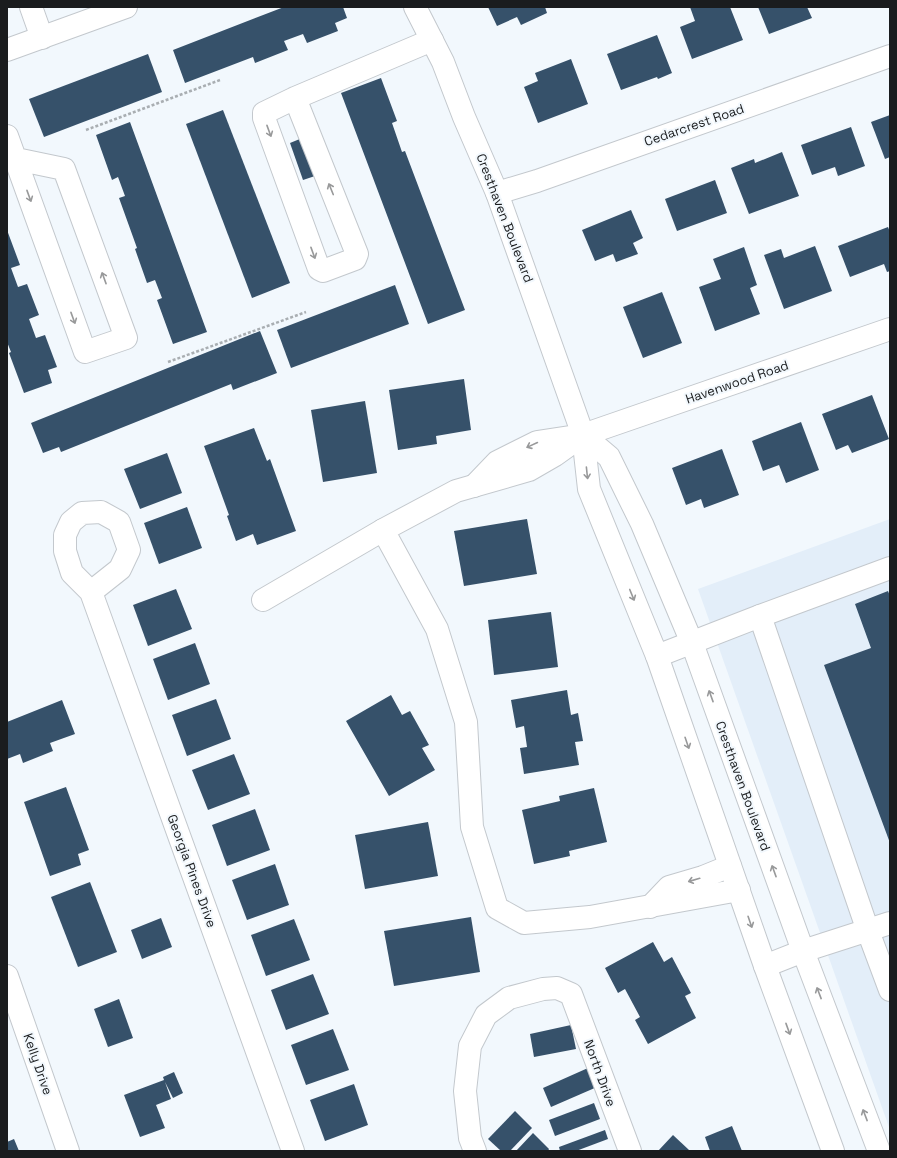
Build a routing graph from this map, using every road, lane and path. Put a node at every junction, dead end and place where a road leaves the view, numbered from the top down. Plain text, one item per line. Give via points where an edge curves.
1 (31, 7) edge
2 (126, 7) edge
3 (415, 7) edge
4 (42, 38) junction
5 (432, 40) junction
6 (7, 50) edge
7 (890, 56) edge
8 (220, 80) dead end
9 (295, 98) junction
10 (86, 130) dead end
11 (7, 136) edge
12 (16, 159) junction
13 (497, 192) junction
14 (306, 312) dead end
15 (890, 329) edge
16 (168, 362) dead end
17 (583, 435) junction
18 (383, 530) junction
19 (890, 568) edge
20 (91, 592) dead end
21 (263, 600) dead end
22 (760, 616) junction
23 (692, 643) junction
24 (657, 656) junction
25 (730, 866) junction
26 (739, 890) junction
27 (650, 907) junction
28 (890, 923) edge
29 (868, 931) junction
30 (803, 951) junction
31 (765, 966) junction
32 (7, 976) edge
33 (890, 990) edge
34 (890, 1145) edge
35 (68, 1151) edge
36 (293, 1151) edge
37 (475, 1151) edge
38 (630, 1151) edge
39 (832, 1151) edge
40 (879, 1151) edge
41 (886, 1151) edge

1 - 4 street
2 - 4 street
3 - 5 street, Cresthaven Boulevard
4 - 6 street
5 - 9 street
5 - 13 street, Cresthaven Boulevard
7 - 13 street, Cedarcrest Road
8 - 10 path
9 -> 9 street via 264,113 264,118 319,269 323,271 355,259 357,254
11 - 12 street
12 -> 12 street via 86,352 126,338 64,170
13 - 17 street, Cresthaven Boulevard
14 - 16 path
15 - 17 street, Havenwood Road
17 - 18 street, Havenwood Road via 537,442 496,462 474,486 456,491
17 - 23 street, Cresthaven Boulevard via 609,457 642,524
17 -> 24 street, Cresthaven Boulevard via 589,489
18 - 21 street
18 - 27 street via 437,629 466,722 472,827 497,908 524,923 590,918
19 - 22 street
20 - 36 street, Georgia Pines Drive
22 - 23 street
22 - 29 street
23 - 24 street
30 -> 23 street, Cresthaven Boulevard
24 -> 25 street, Cresthaven Boulevard
25 - 26 street, Cresthaven Boulevard
25 -> 27 street via 669,887
26 - 27 street
26 -> 31 street, Cresthaven Boulevard
28 - 29 street
29 - 30 street
29 - 33 street
30 - 31 street
40 -> 30 street, Cresthaven Boulevard
31 -> 39 street, Cresthaven Boulevard
32 - 35 street, Kelly Drive
34 - 41 street
37 - 38 street, North Drive via 470,1138 465,1092 470,1046 486,1015 509,998 557,988 571,994

